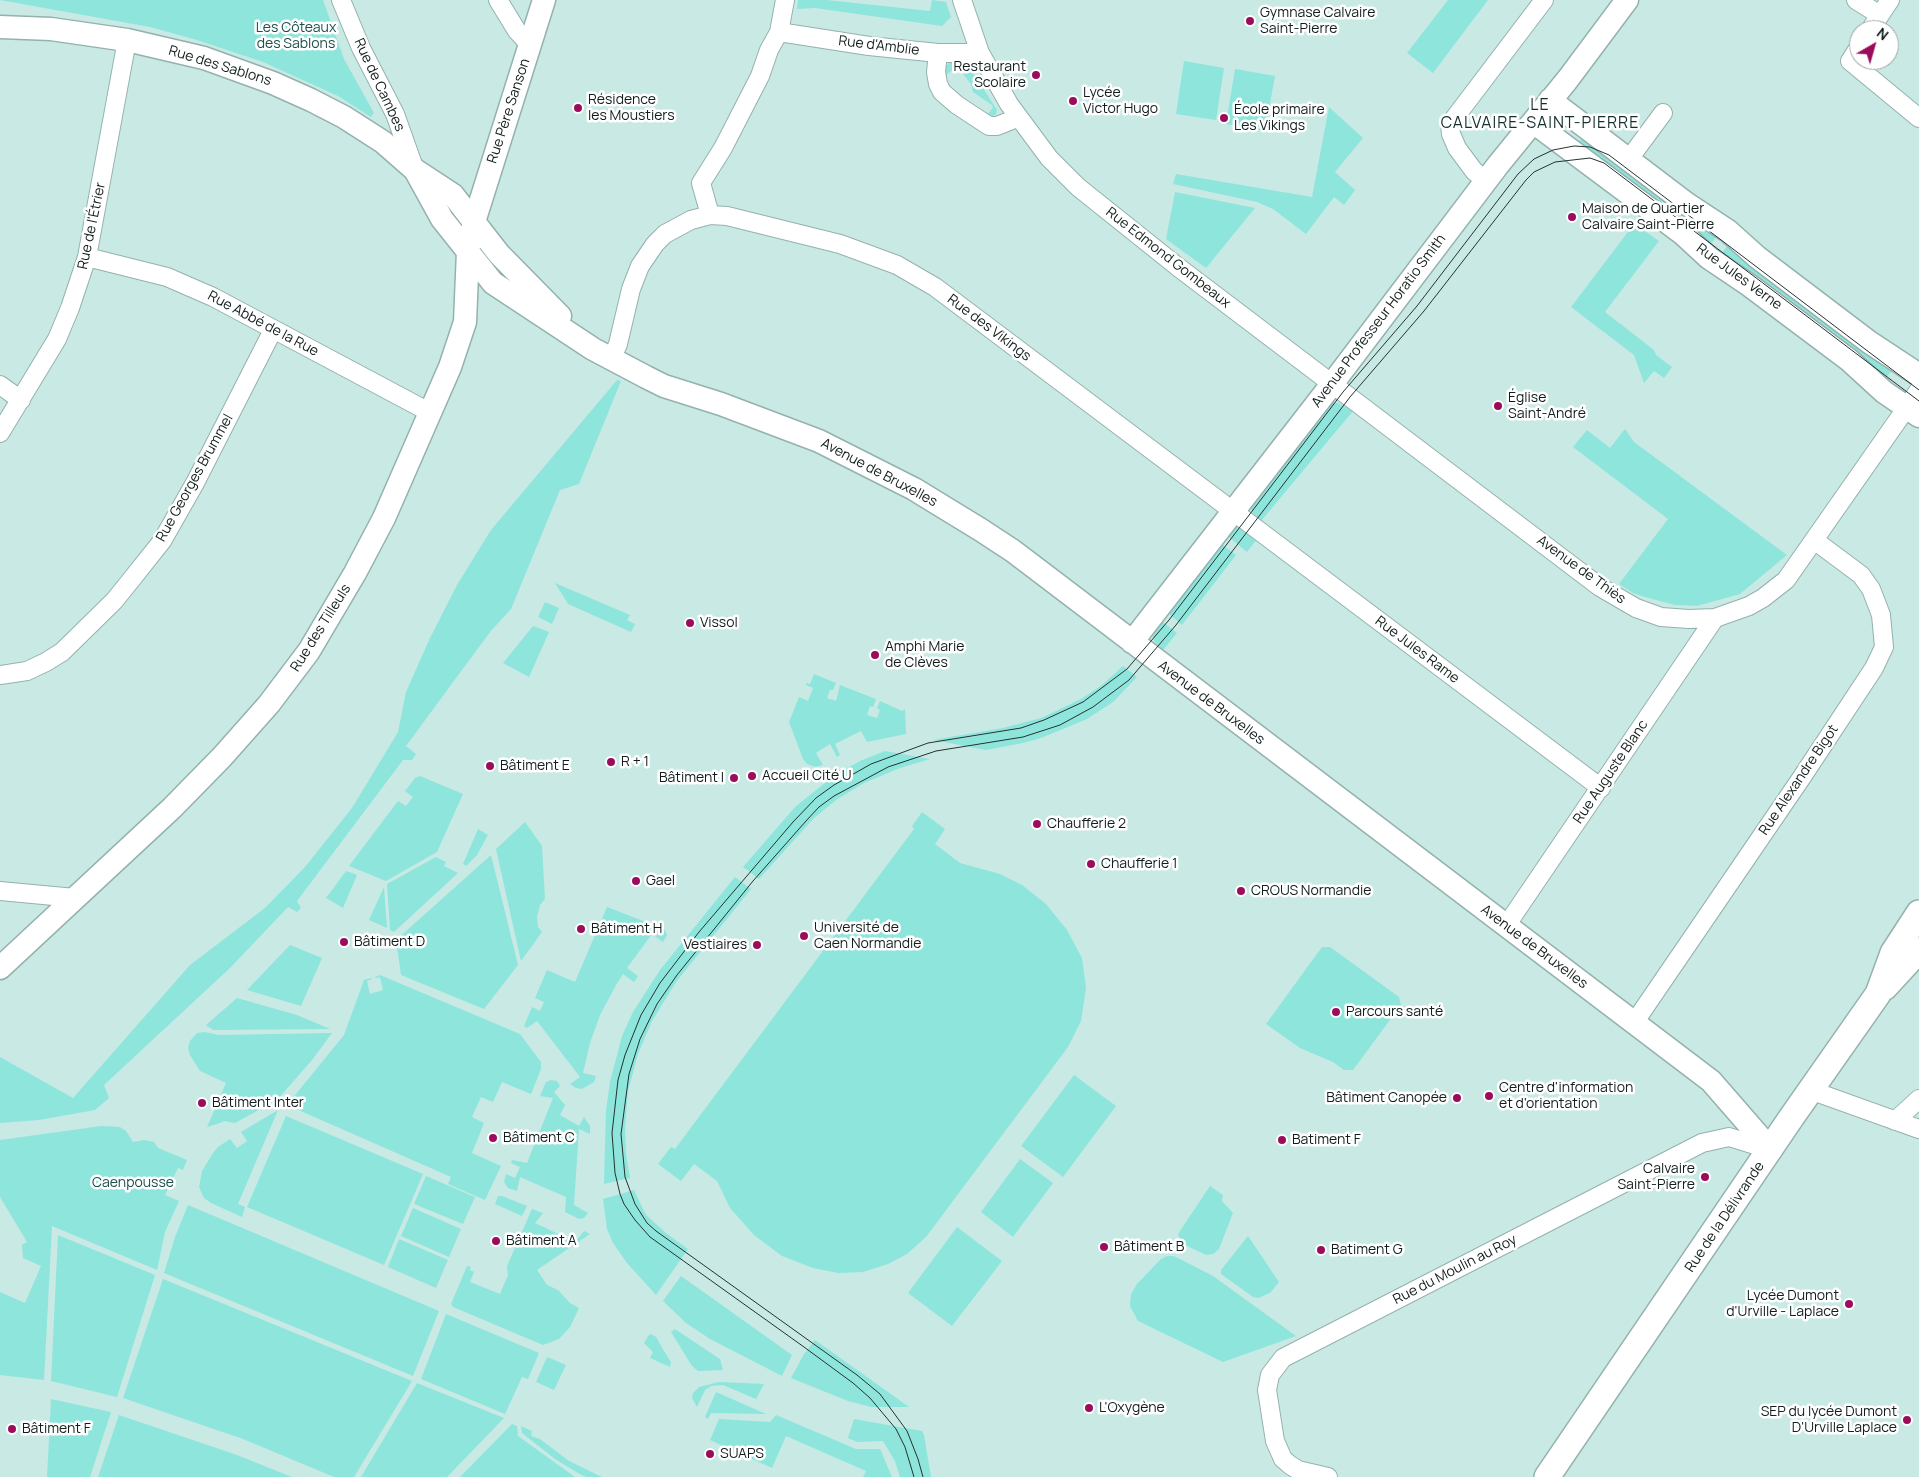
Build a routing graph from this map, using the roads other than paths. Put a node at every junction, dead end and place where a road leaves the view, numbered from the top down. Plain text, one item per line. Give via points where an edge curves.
1 (341, 0) edge
2 (498, 0) edge
3 (544, 0) edge
4 (785, 0) edge
5 (962, 0) edge
6 (1544, 0) edge
7 (1627, 0) edge
8 (1856, 0) edge
9 (1890, 0) edge
10 (1880, 15) junction
11 (1877, 20) edge
12 (0, 27) edge
13 (779, 32) junction
14 (127, 40) junction
15 (530, 45) junction
16 (938, 53) junction
17 (980, 53) junction
18 (1861, 70) edge
19 (1550, 100) junction
20 (1663, 113) dead end
21 (1018, 118) junction
22 (1919, 118) edge
23 (1532, 122) junction
24 (1629, 159) junction
25 (415, 170) junction
26 (1486, 181) junction
27 (710, 215) junction
28 (474, 222) junction
29 (468, 251) junction
30 (87, 257) junction
31 (274, 330) junction
32 (602, 353) junction
33 (1919, 375) edge
34 (1332, 384) junction
35 (0, 385) edge
36 (1919, 390) edge
37 (21, 400) junction
38 (1913, 412) edge
39 (431, 414) junction
40 (0, 433) edge
41 (1234, 511) junction
42 (1814, 540) junction
43 (1715, 618) junction
44 (1132, 642) junction
45 (0, 675) edge
46 (1601, 788) junction
47 (0, 891) edge
48 (75, 898) junction
49 (1919, 912) edge
50 (1506, 926) junction
51 (1919, 950) edge
52 (0, 968) edge
53 (1878, 994) junction
54 (1634, 1023) junction
55 (1810, 1090) junction
56 (1919, 1100) edge
57 (1895, 1120) junction
58 (1919, 1129) edge
59 (1771, 1150) junction
60 (1328, 1477) edge
61 (1547, 1477) edge

1 - 25 street, Rue de Cambes via 395,114
2 - 15 street
3 - 15 street, Rue Père Sanson
4 - 13 street
5 - 17 street, Rue Edmond Gombeaux
6 - 26 street via 1450,124 1450,134 1457,148
7 - 19 street, Avenue Professeur Horatio Smith
8 - 10 street
9 - 10 street
10 - 11 street
12 - 14 street, Rue des Sablons via 51,29
13 - 16 street, Rue d'Amblie
13 - 27 street via 750,99 701,183
14 - 25 street, Rue des Sablons via 204,58 273,82 344,117 383,142
14 - 30 street, Rue de l'Étrier
15 - 28 street, Rue Père Sanson
16 - 17 street, Rue d'Amblie
16 - 21 street via 936,72 942,92 989,126
17 - 21 street, Rue Edmond Gombeaux
18 - 22 street
19 - 23 street, Avenue Professeur Horatio Smith
19 - 24 street, Rue Jules Verne
20 - 24 street
21 - 34 street, Rue Edmond Gombeaux via 1049,158 1078,187
23 - 26 street, Avenue Professeur Horatio Smith
23 - 38 street, Rue Jules Verne via 1849,360 1884,392
24 - 33 street, Rue Jules Verne via 1728,231 1869,342
25 - 28 street, Rue des Sablons via 453,194
25 - 29 street, Rue des Sablons via 442,219
26 - 34 street, Avenue Professeur Horatio Smith
27 - 32 street via 676,227 646,255 635,278 618,344
27 - 41 street, Rue des Vikings via 727,216 840,244 898,265
28 - 29 street, Rue des Tilleuls
28 - 32 street, Avenue de Bruxelles via 498,254
29 - 32 street, Avenue de Bruxelles via 493,283
29 - 39 street, Rue des Tilleuls via 465,322
30 - 31 street, Rue Abbé de la Rue via 167,277
30 - 37 street, Rue de l'Étrier via 57,339
31 - 39 street, Rue Abbé de la Rue
31 - 45 street, Rue Georges Brummel via 162,541 114,601 62,652 27,671
32 - 44 street, Avenue de Bruxelles via 664,386 819,441 914,489 1012,551
34 - 41 street, Avenue Professeur Horatio Smith
34 - 43 street, Avenue de Thiès via 1623,602 1661,617
35 - 37 street
36 - 38 street, Avenue de Thiès
37 - 40 street, Rue de l'Étrier
38 - 42 street, Avenue de Thiès
39 - 48 street, Rue des Tilleuls via 371,544 309,651 269,704 222,757
41 - 44 street, Avenue Professeur Horatio Smith
41 - 46 street, Rue Jules Rame
42 - 43 street, Avenue de Thiès via 1786,580 1749,606
42 - 54 street, Rue Alexandre Bigot via 1867,582 1878,605 1884,647 1840,720
43 - 46 street, Rue Auguste Blanc
44 - 50 street, Avenue de Bruxelles
46 - 50 street, Rue Auguste Blanc
47 - 48 street
48 - 52 street, Rue des Tilleuls
49 - 53 main road, Rue de la Délivrande via 1893,954
50 - 54 street, Avenue de Bruxelles
51 - 53 main road
53 - 55 main road, Rue de la Délivrande
54 - 59 street, Avenue de Bruxelles via 1711,1081
55 - 57 street
55 - 59 main road, Rue de la Délivrande
56 - 57 street
57 - 58 street
59 - 60 street, Rue du Moulin au Roy via 1729,1137 1702,1143 1283,1358 1270,1374 1267,1390 1275,1441 1283,1459 1290,1465
59 - 61 main road, Rue de la Délivrande

